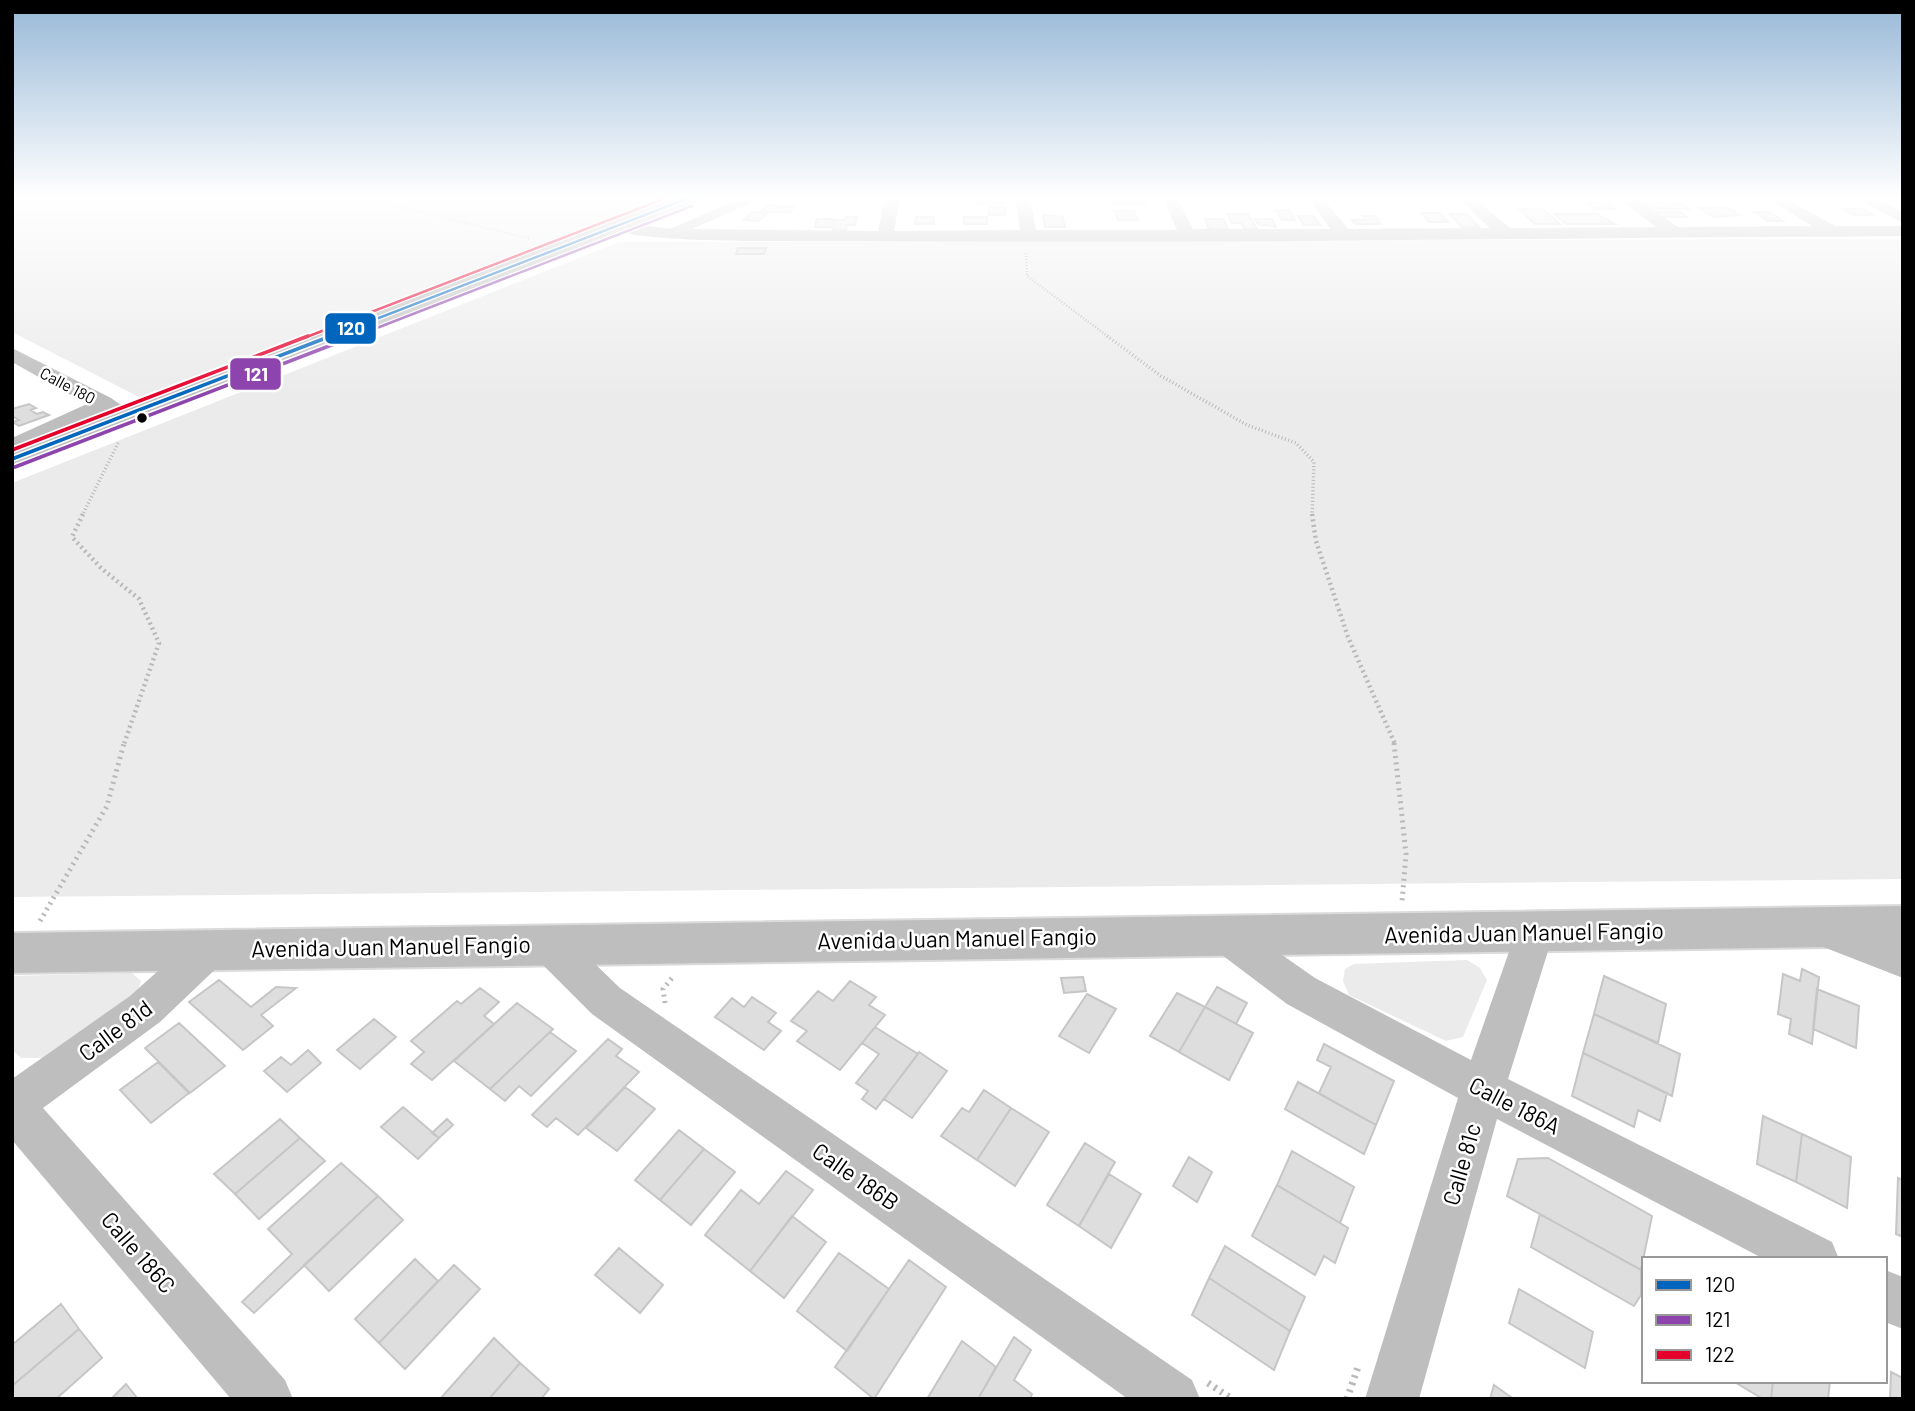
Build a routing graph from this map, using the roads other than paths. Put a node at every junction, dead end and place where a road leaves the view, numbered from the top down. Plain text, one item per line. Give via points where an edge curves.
1 (517, 264) edge
2 (12, 354) edge
3 (116, 419) junction
4 (12, 446) edge
5 (12, 459) edge
6 (1903, 926) edge
7 (1815, 927) junction
8 (1535, 932) junction
9 (1224, 935) junction
10 (548, 944) junction
11 (211, 948) junction
12 (17, 953) edge
13 (1903, 961) edge
14 (1483, 1089) junction
15 (12, 1105) edge
16 (1811, 1257) edge
17 (1887, 1296) edge
18 (1903, 1304) edge
19 (1185, 1387) edge
20 (266, 1399) edge
21 (1392, 1399) edge

1 - 3 main road
2 - 3 street, Calle 180
3 - 4 street via 86,415
3 - 5 main road
6 - 7 main road, Avenida Juan Manuel Fangio
7 - 8 main road, Avenida Juan Manuel Fangio
7 - 13 street
8 - 9 main road, Avenida Juan Manuel Fangio
8 - 14 street, Calle 81c
9 - 10 main road, Avenida Juan Manuel Fangio
9 - 14 street, Calle 186A via 1301,991
10 - 11 main road, Avenida Juan Manuel Fangio
10 - 19 street, Calle 186B via 607,1001
11 - 12 main road, Avenida Juan Manuel Fangio
11 - 15 street, Calle 81d via 145,1009
14 - 16 street, Calle 186A
14 - 21 street, Calle 81c
15 - 20 street, Calle 186C
17 - 18 street

